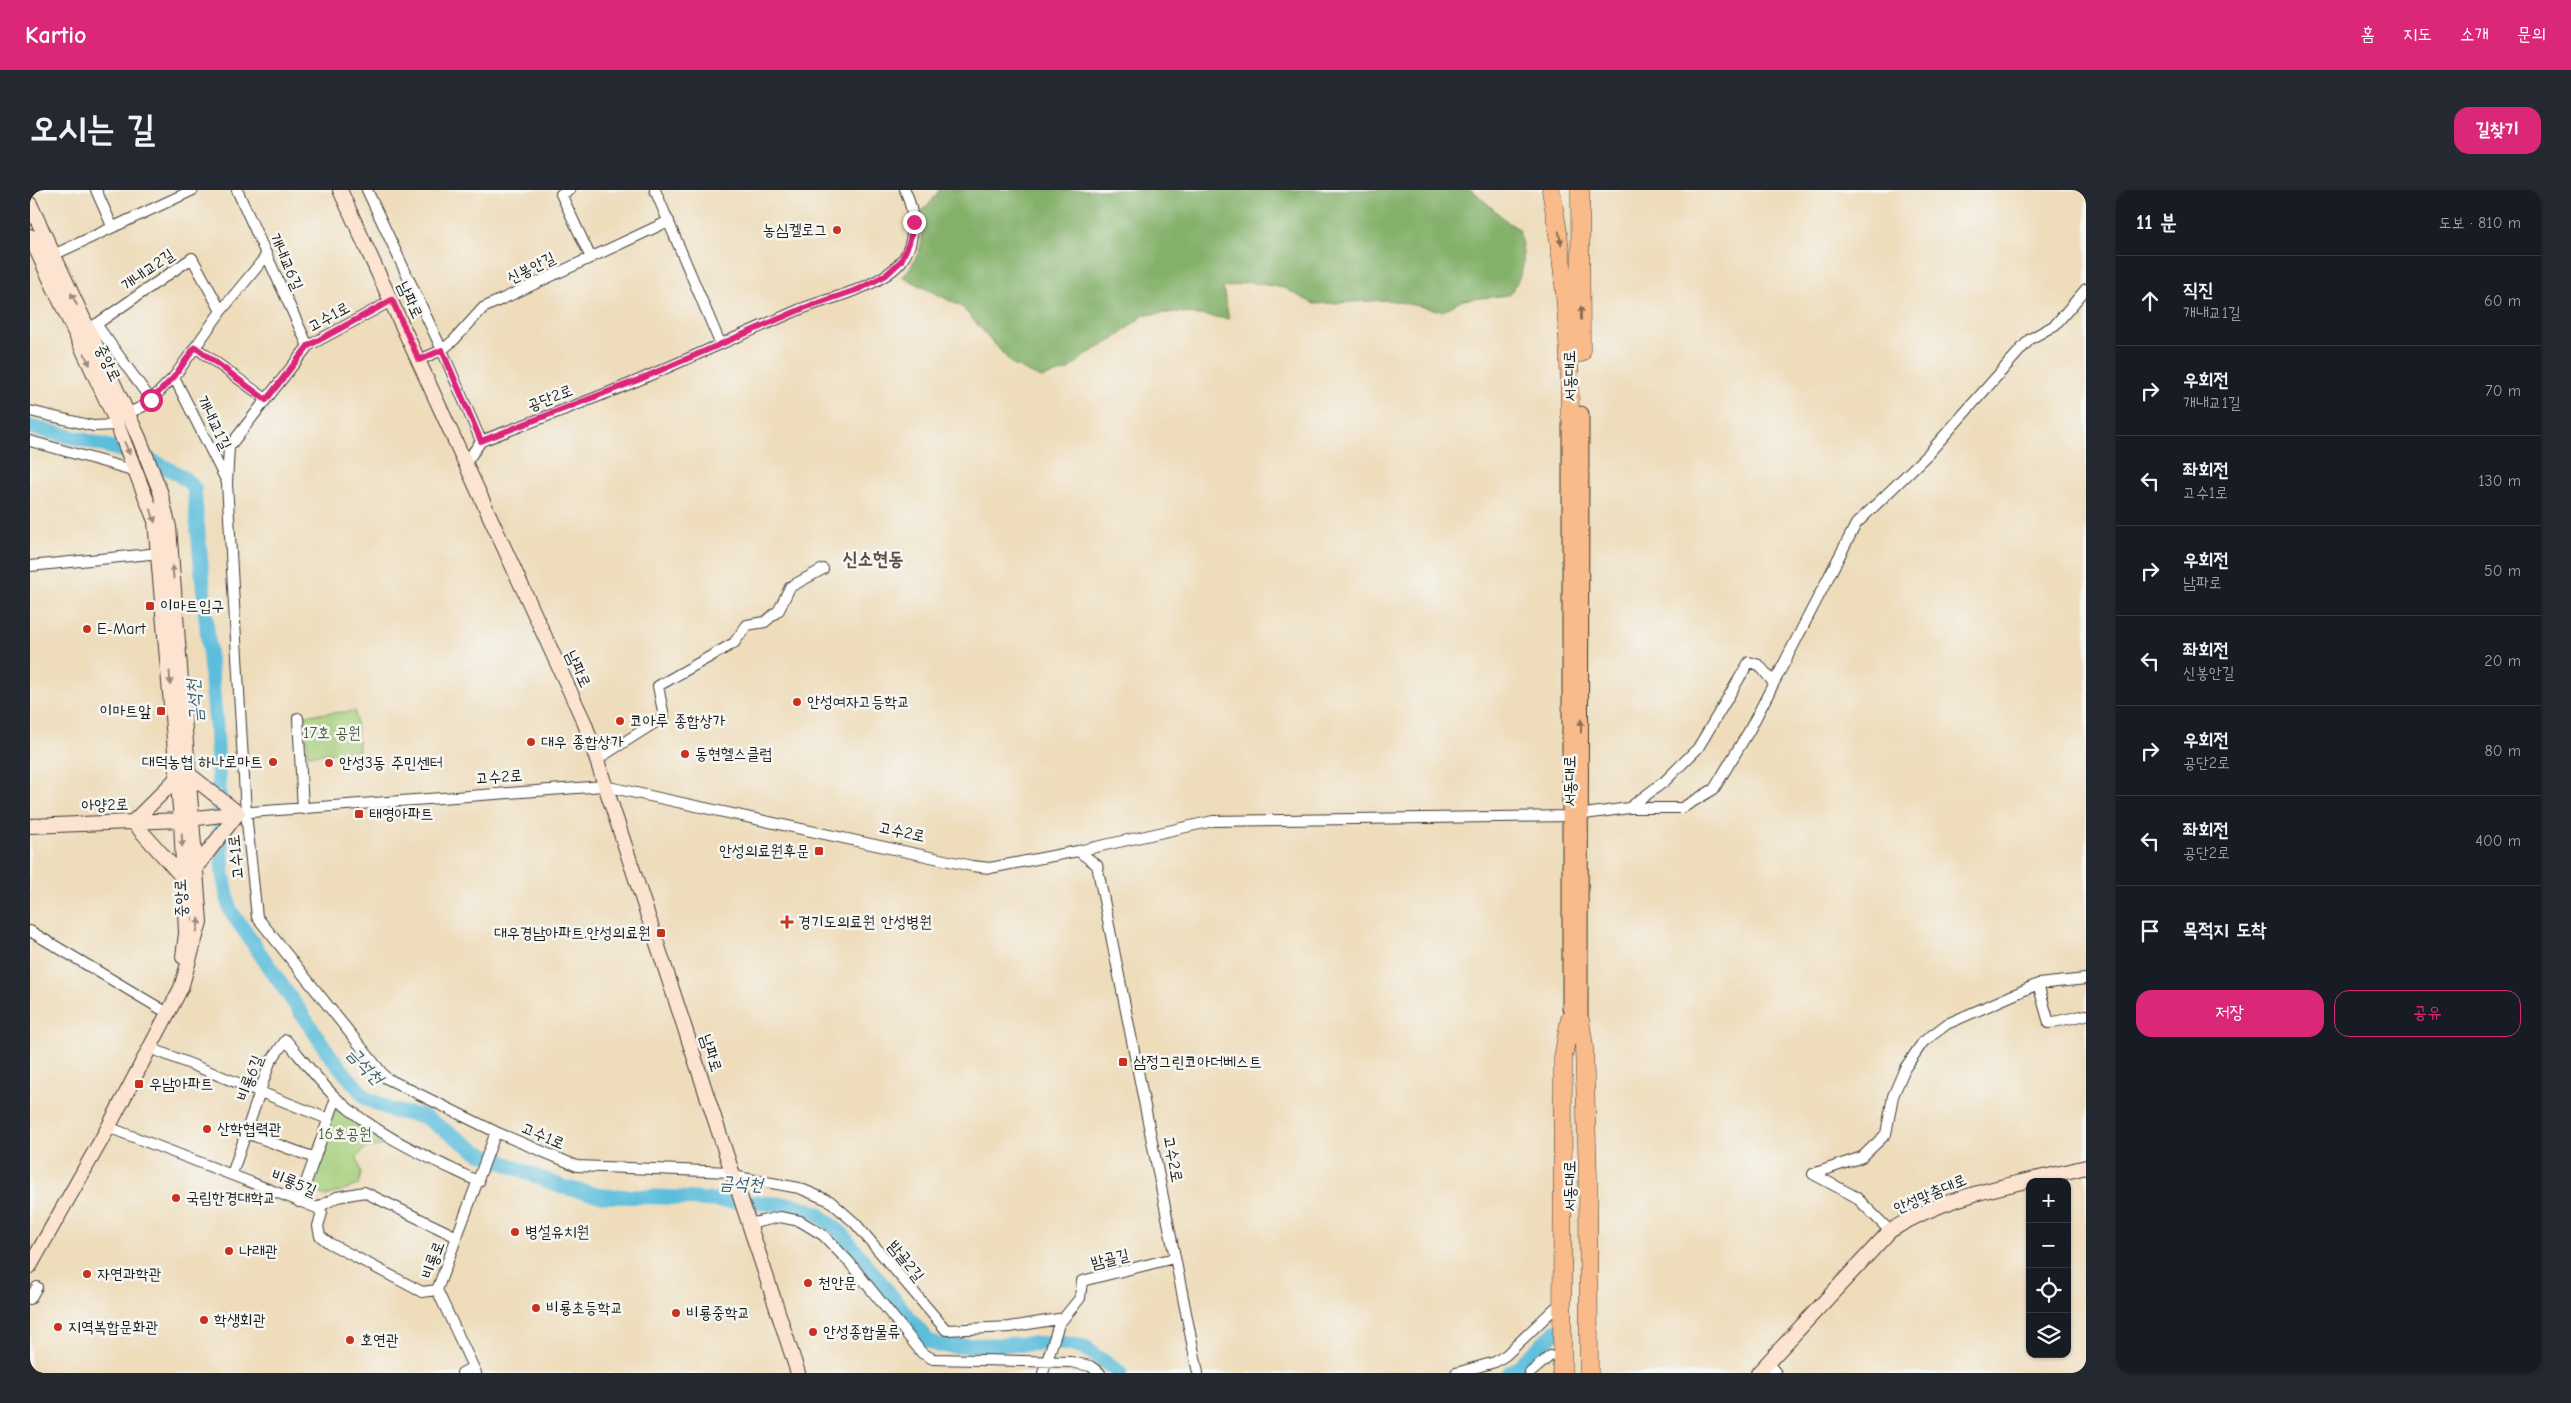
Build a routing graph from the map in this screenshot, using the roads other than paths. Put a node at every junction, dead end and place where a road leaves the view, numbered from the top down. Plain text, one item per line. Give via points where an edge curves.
1 (96, 190) edge
2 (193, 190) edge
3 (237, 190) edge
4 (340, 190) edge
5 (366, 190) edge
6 (570, 190) edge
7 (655, 190) edge
8 (905, 190) edge
9 (1551, 190) edge
10 (1580, 190) edge
11 (30, 204) edge
12 (668, 221) junction
13 (112, 226) junction
14 (30, 236) edge
15 (267, 255) junction
16 (590, 256) junction
17 (48, 257) junction
18 (2086, 289) edge
19 (392, 300) junction
20 (221, 311) junction
21 (92, 327) junction
22 (720, 344) junction
23 (308, 346) junction
24 (195, 347) junction
25 (442, 350) junction
26 (419, 360) junction
27 (174, 377) junction
28 (151, 400) junction
29 (266, 400) junction
30 (30, 411) edge
31 (1576, 415) junction
32 (119, 420) junction
33 (30, 441) edge
34 (481, 441) junction
35 (466, 463) junction
36 (136, 471) junction
37 (227, 483) junction
38 (160, 553) junction
39 (30, 566) edge
40 (823, 569) dead end
41 (1773, 682) junction
42 (298, 718) dead end
43 (596, 760) junction
44 (189, 778) junction
45 (604, 786) junction
46 (1629, 808) junction
47 (303, 809) junction
48 (242, 813) junction
49 (1575, 816) junction
50 (193, 818) junction
51 (133, 822) junction
52 (30, 826) edge
53 (1078, 851) junction
54 (201, 861) junction
55 (184, 879) junction
56 (30, 931) edge
57 (2086, 979) edge
58 (2038, 984) junction
59 (161, 1009) junction
60 (2086, 1015) edge
61 (1575, 1019) junction
62 (150, 1048) junction
63 (260, 1094) junction
64 (336, 1098) junction
65 (328, 1119) junction
66 (108, 1127) junction
67 (496, 1132) junction
68 (246, 1133) junction
69 (315, 1158) junction
70 (2086, 1168) edge
71 (232, 1174) junction
72 (733, 1177) junction
73 (479, 1182) junction
74 (299, 1202) junction
75 (317, 1208) junction
76 (748, 1218) junction
77 (1890, 1231) junction
78 (457, 1237) junction
79 (30, 1246) edge
80 (1174, 1258) junction
81 (30, 1266) edge
82 (37, 1287) dead end
83 (437, 1290) junction
84 (30, 1298) edge
85 (1555, 1308) dead end
86 (1061, 1321) junction
87 (1550, 1356) dead end
88 (1046, 1359) junction
89 (1772, 1368) edge
90 (475, 1370) edge
91 (462, 1373) edge
92 (798, 1373) edge
93 (1043, 1373) edge
94 (1100, 1373) edge
95 (1198, 1373) edge
96 (1456, 1373) edge
97 (1530, 1373) edge
98 (1562, 1373) edge
99 (1572, 1373) edge
100 (1581, 1373) edge
101 (1589, 1373) edge
102 (1758, 1373) edge

1 - 13 street
2 - 13 street
3 - 15 street, 개내교6길
4 - 19 main road, 남파로
5 - 25 street
6 - 16 street via 561,194
7 - 12 street
8 - 22 street, 공단2로 via 914,222 901,261 886,275 859,289 804,308
9 -> 31 highway, 서동대로 via 1561,244
31 -> 10 highway, 서동대로
11 - 17 main road, 중앙로
12 - 16 street, 신봉안길
12 - 22 street
13 - 17 street
14 - 17 main road, 중앙로
15 - 20 street
15 - 23 street, 개내교6길
16 - 25 street, 신봉안길 via 483,308
21 -> 17 main road, 중앙로
17 -> 32 main road, 중앙로
18 - 41 street via 2055,325 2030,339 1928,454 1856,524
19 - 23 street, 고수1로
19 - 26 main road, 남파로
20 - 21 street, 개내교2길 via 192,258
20 - 24 street
21 - 28 street
21 - 32 main road, 중앙로
22 - 34 street, 공단2로 via 638,380
23 - 29 street, 고수1로
24 - 27 street
24 - 29 street
25 - 26 street, 신봉안길
25 - 34 street
26 - 35 main road, 남파로
27 - 28 street
27 - 37 street, 개내교1길
28 - 32 street
29 - 37 street, 고수1로 via 229,448
30 - 32 street via 94,426
31 - 49 main road, 서동대로
32 -> 36 main road, 중앙로
44 -> 32 main road, 중앙로 via 169,527 160,491 138,438
33 - 36 street
34 - 35 street
35 - 43 main road, 남파로 via 585,724
36 -> 38 main road, 중앙로 via 156,521
37 - 48 street, 고수1로
38 - 39 street
38 -> 44 main road, 중앙로
40 - 43 street via 790,587 778,610 765,622 747,625 734,643 658,686 664,717
41 - 46 street via 1749,731 1714,789 1682,808
41 - 46 street via 1759,665 1749,662 1698,748 1665,781
42 - 47 street
43 - 45 main road, 남파로
44 - 48 main road
44 - 50 main road, 중앙로
44 - 51 main road
45 - 47 street, 고수2로
45 - 53 street, 고수2로 via 972,866 990,868
45 - 72 main road, 남파로
46 - 49 street
47 - 48 street, 고수2로
48 - 50 main road, 고수2로
48 - 54 main road
48 - 67 street, 고수1로 via 257,917 386,1078
49 - 53 street via 1213,822
49 - 61 main road, 서동대로
50 - 51 main road, 아양2로
50 - 54 main road, 중앙로
50 -> 55 main road, 중앙로
51 - 52 main road, 아양2로
51 - 55 main road
53 - 80 street, 고수2로 via 1097,865
62 -> 54 main road, 중앙로 via 181,988 200,922
55 - 59 main road, 중앙로 via 186,933 183,956
56 - 59 street
57 - 58 street
58 - 60 street via 2049,1023
58 - 77 street via 1947,1024 1924,1042 1905,1068 1892,1096 1886,1134 1862,1156 1813,1174 1856,1197
59 - 79 main road, 중앙로
61 - 98 highway via 1563,1058
61 - 99 highway, 서동대로
61 - 100 highway, 서동대로
61 - 101 highway via 1584,1046
62 - 63 street
62 - 66 main road, 중앙로
63 - 64 street, 비룡6길 via 270,1062 286,1040
63 - 65 street
63 - 68 street, 비룡6길
64 - 65 street
64 - 73 street, 비룡6길 via 389,1137
65 - 69 street
66 - 71 street, 비룡5길
66 - 81 main road, 중앙로
67 - 72 street, 고수1로 via 578,1166
67 - 73 street, 비룡로
68 - 69 street
68 - 71 street, 비룡6길
69 - 74 street
70 - 77 main road, 안성맞춤대로 via 1971,1194 1910,1218
71 - 74 street, 비룡5길
72 - 76 main road, 남파로
72 - 86 street, 밤골2길 via 799,1188 830,1201 855,1223 946,1330
73 - 78 street, 비룡로
74 - 75 street, 비룡5길
75 - 78 street via 337,1198 364,1192
75 - 83 street, 비룡5길 via 322,1213 318,1226 320,1236 422,1292
76 - 88 street via 780,1217 800,1221 823,1235 849,1262 922,1353 934,1359
76 - 92 main road
77 - 89 main road, 안성맞춤대로
78 - 83 street, 비룡로
80 - 86 street, 밤골길 via 1082,1281 1080,1298
80 - 95 street, 고수2로
82 - 84 street
83 - 90 street, 비룡로
85 - 96 street via 1506,1355 1495,1362
86 - 88 street, 밤골길
87 - 97 street
88 - 93 street, 밤골길
88 - 94 street via 1090,1366
89 - 102 main road, 안성맞춤대로
90 - 91 street

